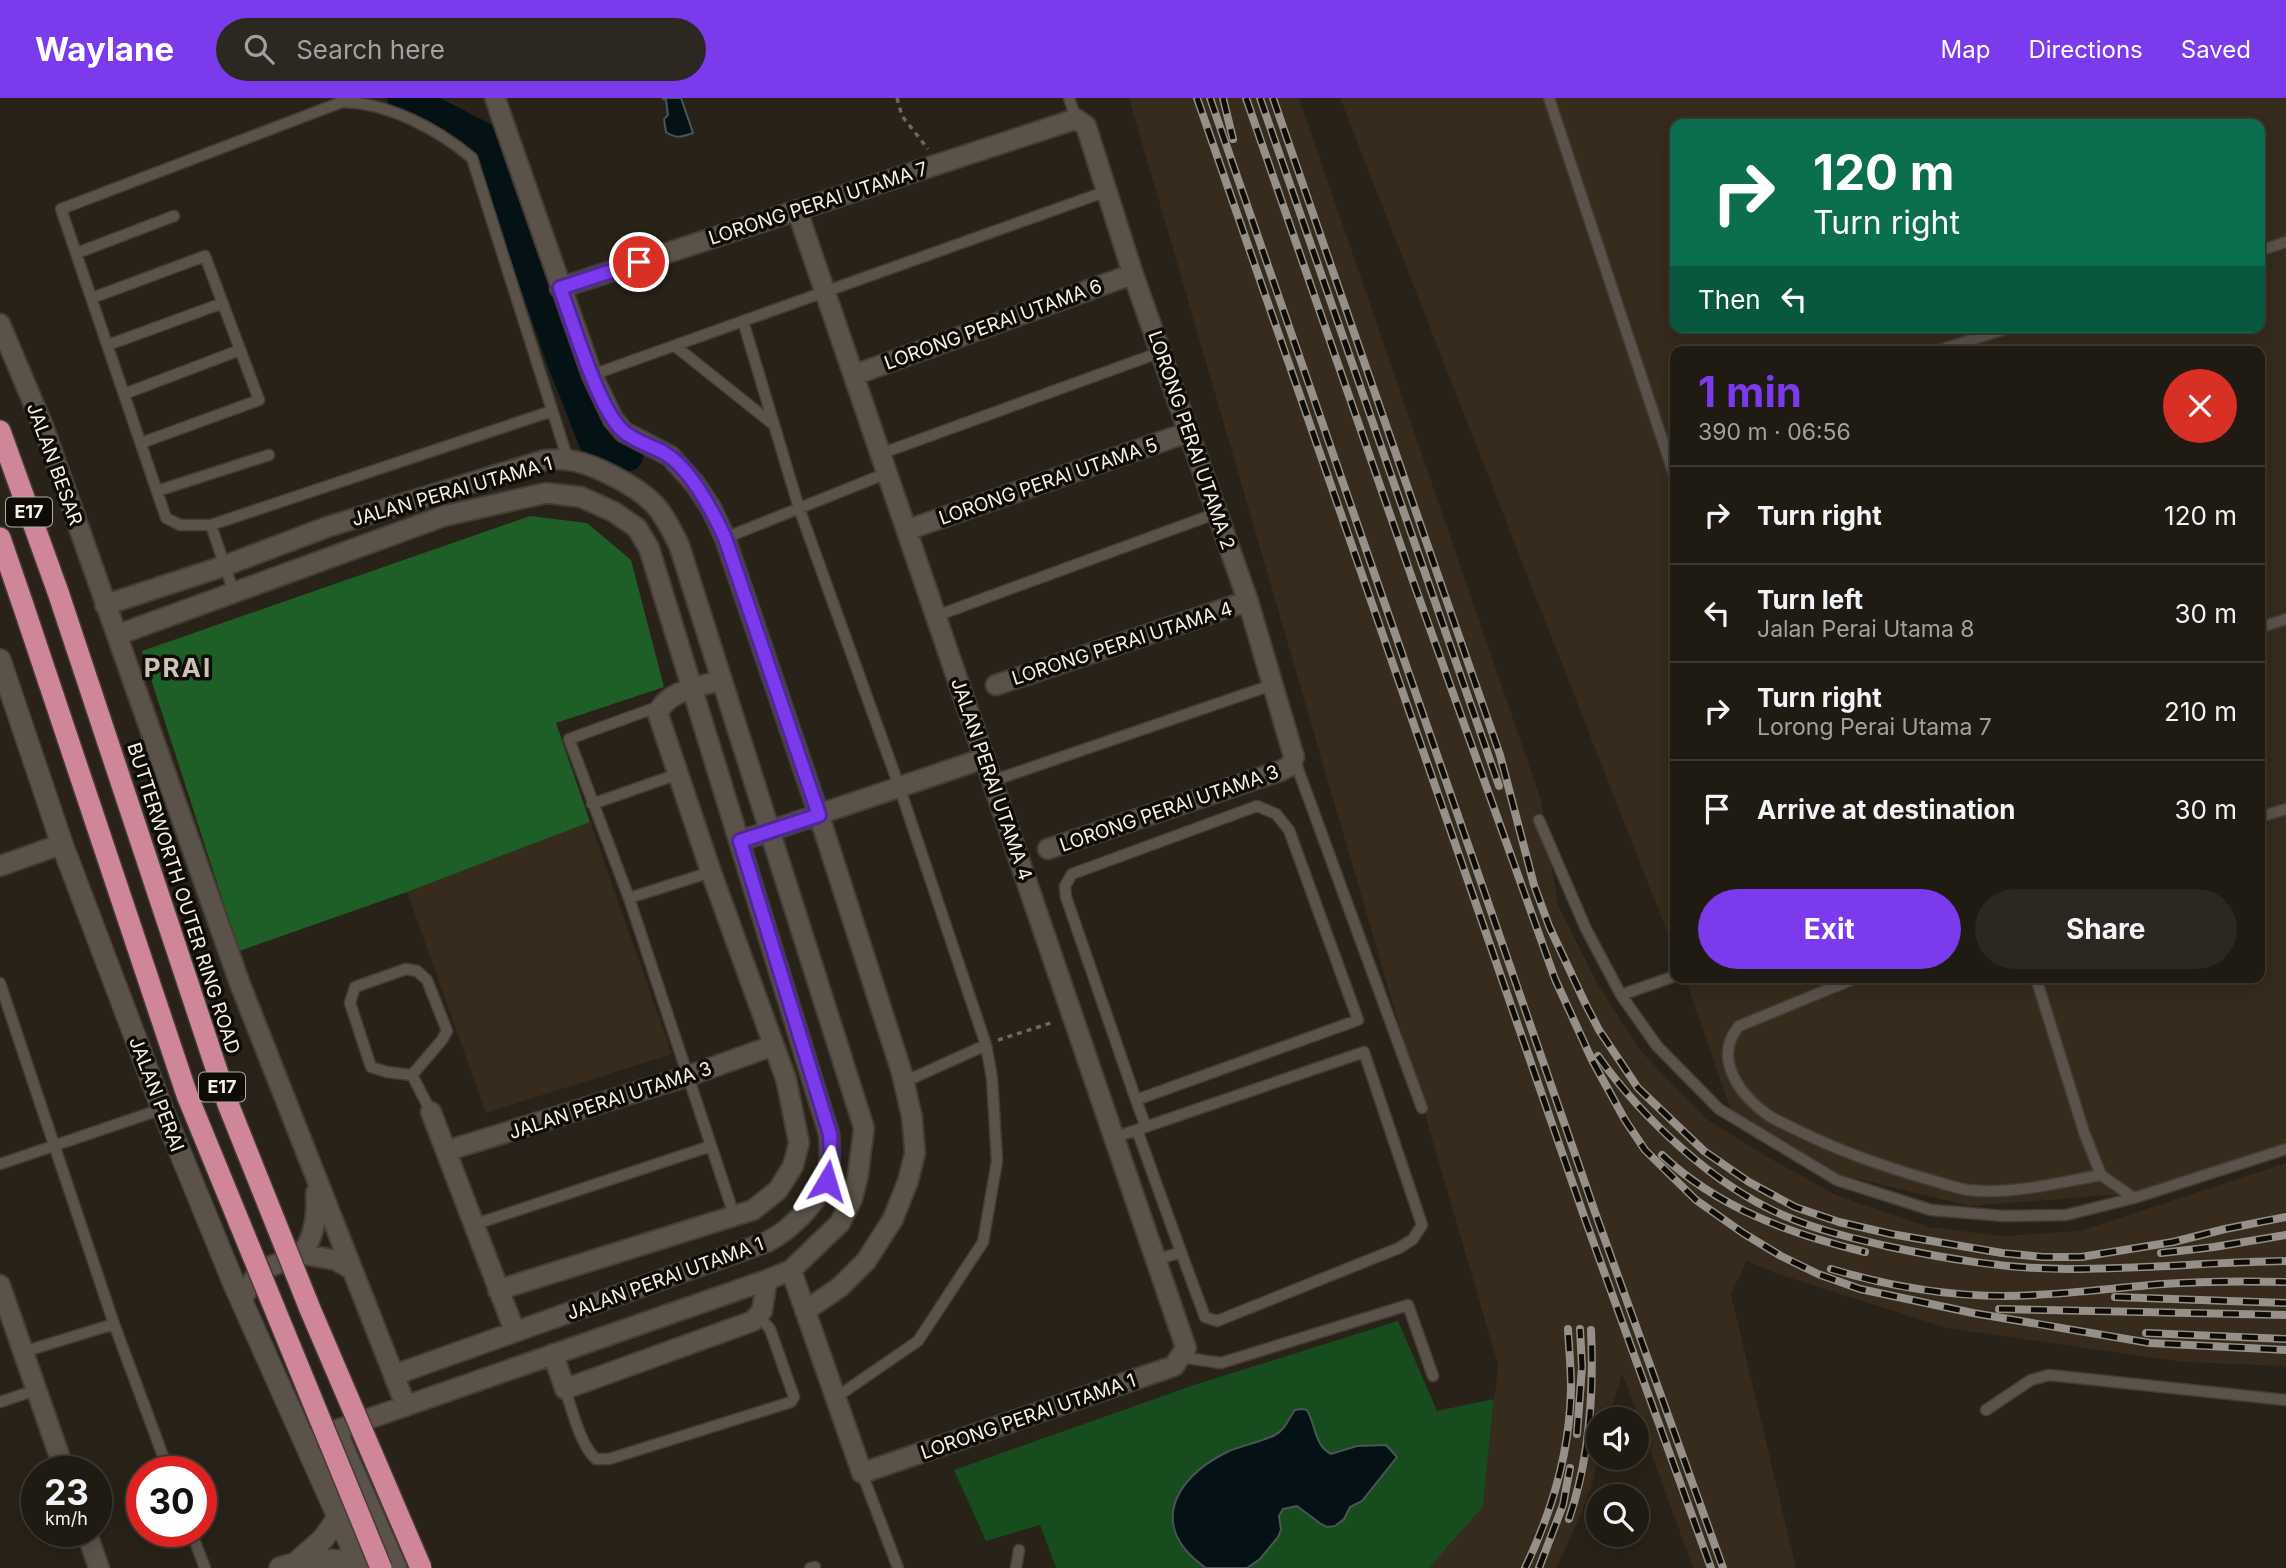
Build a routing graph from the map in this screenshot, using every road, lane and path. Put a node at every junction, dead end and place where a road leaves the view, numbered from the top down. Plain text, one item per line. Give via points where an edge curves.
1 (495, 98) edge
2 (897, 98) edge
3 (1069, 98) edge
4 (1549, 98) edge
5 (1076, 119) junction
6 (942, 163) junction
7 (1107, 191) junction
8 (797, 210) junction
9 (174, 216) dead end
10 (2286, 242) edge
11 (2265, 248) edge
12 (77, 253) junction
13 (1133, 274) junction
14 (560, 288) junction
15 (825, 291) junction
16 (92, 298) junction
17 (223, 303) junction
18 (743, 321) junction
19 (0, 324) edge
20 (1993, 333) edge
21 (107, 345) junction
22 (675, 346) junction
23 (1952, 346) edge
24 (240, 350) junction
25 (1161, 352) junction
26 (592, 375) junction
27 (853, 375) junction
28 (124, 394) junction
29 (552, 411) junction
30 (774, 426) junction
31 (0, 431) edge
32 (1189, 432) junction
33 (1670, 441) edge
34 (141, 443) junction
35 (1663, 443) junction
36 (880, 454) junction
37 (269, 455) dead end
38 (568, 460) junction
39 (1670, 463) edge
40 (887, 473) junction
41 (157, 491) junction
42 (799, 508) junction
43 (1217, 513) junction
44 (211, 524) junction
45 (906, 530) junction
46 (0, 538) edge
47 (725, 538) junction
48 (224, 566) junction
49 (234, 593) junction
50 (1248, 601) junction
51 (105, 605) junction
52 (936, 617) junction
53 (2286, 619) edge
54 (2265, 626) edge
55 (117, 635) junction
56 (0, 660) edge
57 (722, 680) junction
58 (996, 685) dead end
59 (1272, 685) junction
60 (692, 689) junction
61 (660, 706) junction
62 (985, 758) junction
63 (1292, 762) junction
64 (678, 774) junction
65 (992, 781) junction
66 (899, 786) junction
67 (592, 804) junction
68 (2286, 809) edge
69 (819, 815) junction
70 (2265, 815) edge
71 (1539, 820) dead end
72 (771, 832) junction
73 (740, 841) junction
74 (62, 844) junction
75 (1048, 849) dead end
76 (0, 866) edge
77 (711, 872) junction
78 (629, 898) junction
79 (1670, 978) edge
80 (0, 983) edge
81 (1844, 983) edge
82 (2038, 983) edge
83 (1621, 995) junction
84 (1073, 1016) junction
85 (986, 1045) junction
86 (772, 1046) junction
87 (412, 1075) junction
88 (688, 1076) junction
89 (904, 1082) junction
90 (1136, 1100) junction
91 (162, 1108) junction
92 (1422, 1108) dead end
93 (431, 1112) joint
94 (1142, 1129) junction
95 (1115, 1137) junction
96 (54, 1146) junction
97 (710, 1146) junction
98 (2286, 1149) edge
99 (446, 1152) junction
100 (0, 1164) edge
101 (2101, 1175) junction
102 (316, 1182) junction
103 (2134, 1198) junction
104 (734, 1215) junction
105 (472, 1226) junction
106 (1181, 1252) junction
107 (302, 1254) junction
108 (1156, 1260) junction
109 (351, 1269) junction
110 (791, 1270) junction
111 (767, 1280) junction
112 (0, 1285) edge
113 (498, 1290) junction
114 (242, 1299) junction
115 (805, 1311) junction
116 (759, 1317) junction
117 (114, 1324) junction
118 (515, 1332) junction
119 (23, 1352) junction
120 (1183, 1352) junction
121 (554, 1354) junction
122 (394, 1375) junction
123 (1433, 1376) dead end
124 (565, 1389) junction
125 (36, 1390) junction
126 (835, 1398) junction
127 (2286, 1400) edge
128 (0, 1402) edge
129 (406, 1406) junction
130 (1986, 1410) dead end
131 (335, 1430) junction
132 (305, 1441) junction
133 (59, 1456) edge
134 (163, 1456) edge
135 (862, 1473) junction
136 (338, 1518) junction
137 (92, 1547) edge
138 (197, 1547) edge
139 (1019, 1550) dead end
140 (289, 1565) edge
141 (360, 1566) edge
142 (99, 1568) edge
143 (205, 1568) edge
144 (381, 1568) edge
145 (396, 1568) edge
146 (421, 1568) edge
147 (898, 1568) edge
148 (1016, 1568) edge

1 - 14 street
2 - 6 path via 902,116
3 - 5 lane
4 - 35 lane
5 - 6 street, LORONG PERAI UTAMA 7
5 - 7 street, LORONG PERAI UTAMA 2 via 1086,126
6 - 8 street, LORONG PERAI UTAMA 7
7 - 13 street, LORONG PERAI UTAMA 2
7 - 15 lane
8 - 14 street, LORONG PERAI UTAMA 7
8 - 15 street, JALAN PERAI UTAMA 4
9 - 12 lane
10 - 11 lane
12 - 16 lane
12 - 29 lane via 61,209 342,102 363,103 412,120 472,158
13 - 25 street, LORONG PERAI UTAMA 2
13 - 27 street, LORONG PERAI UTAMA 6
14 - 26 street
15 - 18 lane
15 - 27 street, JALAN PERAI UTAMA 4
16 - 17 lane via 205,256
16 - 21 lane
17 - 21 lane
17 - 24 lane
18 - 22 lane
18 - 30 lane
19 - 51 street, JALAN BESAR via 43,426
20 - 23 lane
21 - 28 lane
22 - 26 lane
22 - 30 lane
24 - 28 lane
24 - 34 lane via 259,400
25 - 32 street, LORONG PERAI UTAMA 2
25 - 36 lane
26 - 47 street via 613,419 624,432 670,456 695,484
27 - 36 street, JALAN PERAI UTAMA 4
28 - 34 lane
29 - 38 lane
29 - 44 lane
30 - 42 lane
31 - 146 highway, BUTTERWORTH OUTER RING ROAD / E17, bridge via 228,1104
32 - 43 street, LORONG PERAI UTAMA 2
32 - 45 street, LORONG PERAI UTAMA 5
33 - 35 lane
34 - 41 lane
35 - 39 lane
36 - 40 street, JALAN PERAI UTAMA 4
37 - 41 lane
38 - 48 street, JALAN PERAI UTAMA 1 via 545,460 327,527
38 - 57 street, JALAN PERAI UTAMA 1 via 590,465 639,491 666,520 679,545
40 - 42 lane
40 - 45 street, JALAN PERAI UTAMA 4
41 - 44 lane via 166,518 180,525
42 - 47 lane
42 - 66 lane
43 - 50 street, LORONG PERAI UTAMA 2
43 - 52 lane
44 - 48 lane
45 - 52 street, JALAN PERAI UTAMA 4
46 - 144 highway, E17, bridge via 187,1095
47 - 69 street
48 - 49 lane
48 - 51 street, JALAN PERAI UTAMA 1
49 - 55 street, JALAN PERAI UTAMA 1
49 - 60 street, JALAN PERAI UTAMA 1 via 444,516 564,493 614,512 637,528 649,548
50 - 58 street, LORONG PERAI UTAMA 4
50 - 59 street, LORONG PERAI UTAMA 2
51 - 55 street, JALAN BESAR
52 - 62 street, JALAN PERAI UTAMA 4
53 - 54 lane
55 - 102 street, JALAN BESAR via 240,984
56 - 74 street, JALAN PERAI
57 - 60 street
57 - 72 street, JALAN PERAI UTAMA 1
59 - 63 street, LORONG PERAI UTAMA 2
59 - 65 lane
60 - 61 street
60 - 73 street, JALAN PERAI UTAMA 1
61 - 64 street, JALAN PERAI UTAMA 1 via 658,714
61 - 67 lane via 569,739
62 - 65 street, JALAN PERAI UTAMA 4
62 - 66 street
63 - 75 street, LORONG PERAI UTAMA 3
63 - 92 lane
64 - 67 lane
64 - 77 street, JALAN PERAI UTAMA 1
65 - 84 street, JALAN PERAI UTAMA 4
66 - 69 street
66 - 85 lane
67 - 78 lane
68 - 70 lane
69 - 72 street
69 - 89 street
71 - 83 lane via 1586,929
72 - 73 street
72 - 110 street, JALAN PERAI UTAMA 1 via 864,1128 852,1199 840,1223
73 - 118 street, JALAN PERAI UTAMA 1 via 830,1134 827,1181 817,1200 786,1231 766,1242
74 - 76 street
74 - 91 street, JALAN PERAI
77 - 78 lane
77 - 86 street, JALAN PERAI UTAMA 1
78 - 88 lane
79 - 83 lane
80 - 96 lane
81 - 101 lane via 1739,1026 1732,1034 1731,1073 1769,1116 1833,1148 1966,1190 2016,1190
82 - 101 lane
83 - 103 lane via 1657,1046 1719,1109 1838,1180 1931,1210 2004,1216 2066,1214
84 - 85 path
84 - 95 street, JALAN PERAI UTAMA 4
85 - 89 lane
85 - 126 lane via 998,1161 984,1242 918,1342
86 - 88 street, JALAN PERAI UTAMA 3
86 - 104 street, JALAN PERAI UTAMA 1 via 786,1079 799,1143 793,1166 778,1190 753,1210
87 - 87 lane via 370,1067 350,1003 355,987 406,969 427,979 447,1031
87 - 93 lane
88 - 97 lane
88 - 99 street, JALAN PERAI UTAMA 3
89 - 115 street via 915,1153 893,1219 866,1261 840,1287
90 - 90 lane via 1358,1020 1289,830 1276,814 1257,806 1072,874 1065,886
90 - 94 lane
91 - 96 lane
91 - 114 street, JALAN PERAI
93 - 99 street
94 - 95 lane
94 - 106 lane
94 - 106 lane via 1364,1052 1422,1225 1399,1248 1217,1321 1205,1317
95 - 108 street, JALAN PERAI UTAMA 4
96 - 100 lane
96 - 117 lane
97 - 104 lane
97 - 105 lane
98 - 103 lane
99 - 105 street
101 - 103 lane
102 - 107 street via 315,1228
102 - 109 street, JALAN BESAR
104 - 113 street, JALAN PERAI UTAMA 1
105 - 113 street
106 - 108 lane
107 - 109 street via 336,1260
107 - 114 street via 264,1269
108 - 120 street, JALAN PERAI UTAMA 4
109 - 122 street, JALAN BESAR
110 - 111 street, JALAN PERAI UTAMA 1
110 - 115 street
111 - 116 street, JALAN PERAI UTAMA 1
111 - 121 street, JALAN PERAI UTAMA 1
112 - 119 street
113 - 118 street
114 - 132 street, JALAN PERAI
115 - 126 street
116 - 124 street
116 - 124 lane via 770,1329 791,1402 609,1459 596,1459 576,1423
117 - 119 lane
117 - 134 lane
118 - 122 street, JALAN PERAI UTAMA 1
119 - 125 street
120 - 123 lane via 1221,1363 1408,1305
120 - 135 street, LORONG PERAI UTAMA 1 via 1174,1366
121 - 124 street
121 - 129 street, JALAN PERAI UTAMA 1
122 - 129 street, JALAN BESAR
125 - 128 lane
125 - 133 street
126 - 135 street
127 - 130 lane via 2049,1375 2031,1380
129 - 131 street, JALAN PERAI UTAMA 1
131 - 132 street, JALAN PERAI UTAMA 1
131 - 145 street
132 - 136 street, JALAN PERAI
135 - 147 lane
136 - 140 street via 323,1539
136 - 141 street, JALAN PERAI
137 - 142 street
138 - 143 lane
139 - 148 lane
140 - 141 street via 331,1559

